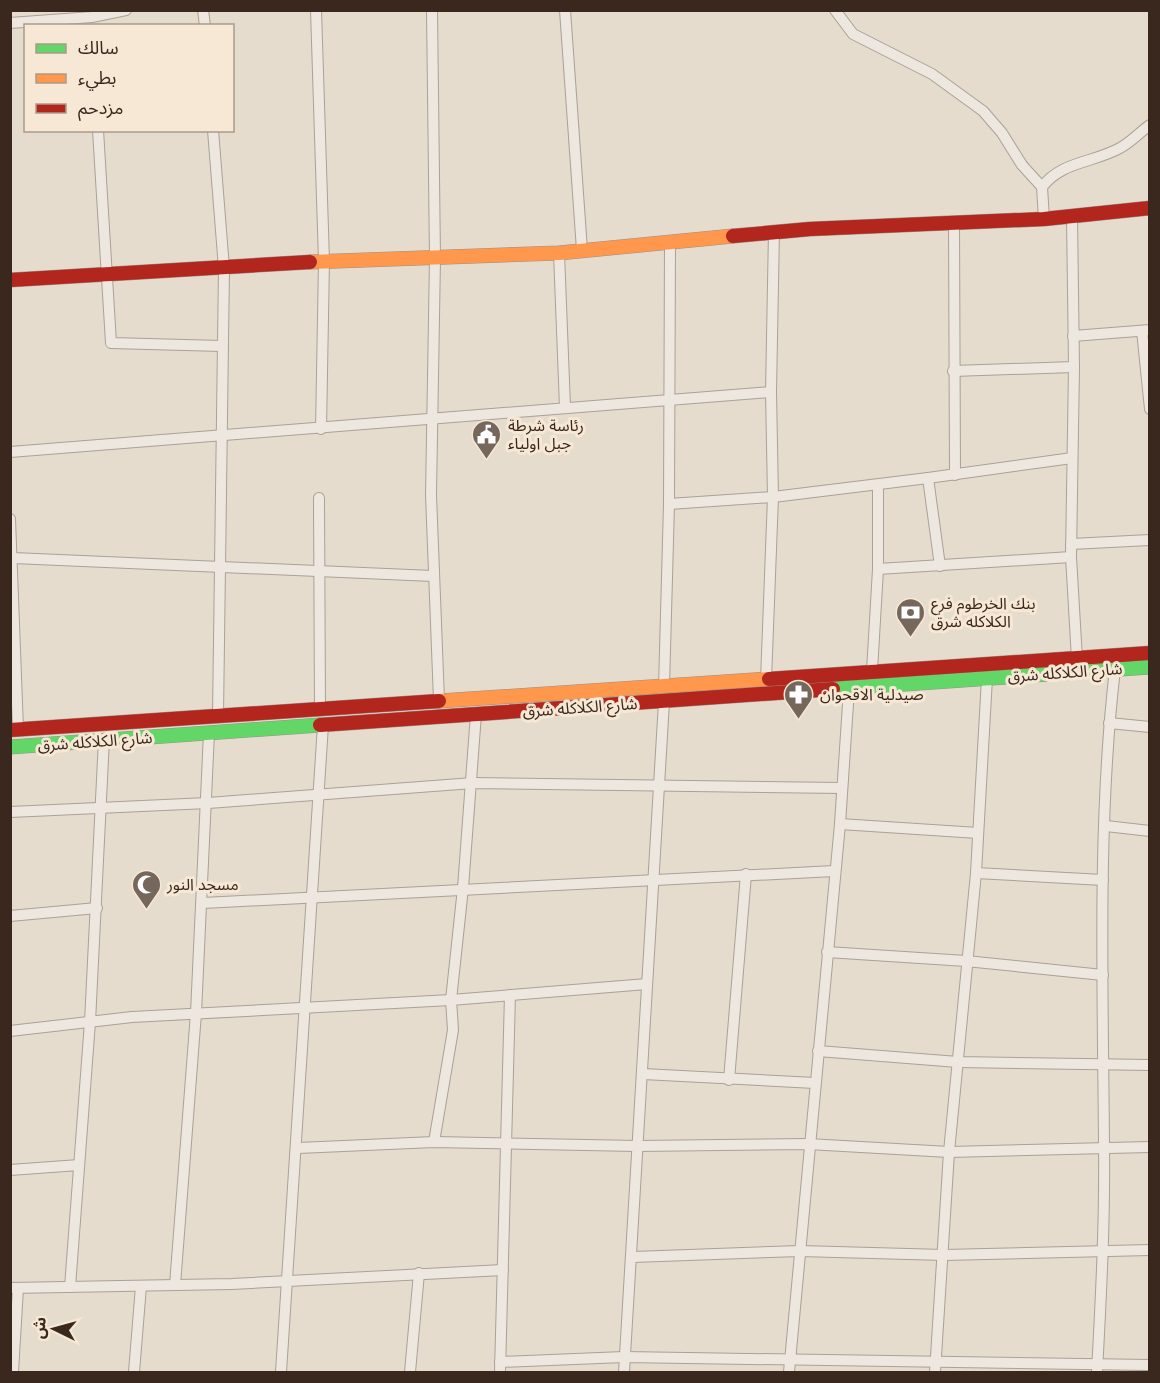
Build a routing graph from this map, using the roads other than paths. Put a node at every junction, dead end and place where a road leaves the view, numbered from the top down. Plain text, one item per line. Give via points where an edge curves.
1 (126, 10) edge
2 (316, 10) edge
3 (432, 10) edge
4 (565, 10) edge
5 (835, 10) edge
6 (92, 18) edge
7 (10, 23) edge
8 (1149, 125) edge
9 (98, 132) edge
10 (213, 132) edge
11 (1042, 187) junction
12 (1149, 208) edge
13 (1072, 216) junction
14 (1044, 219) junction
15 (954, 223) junction
16 (774, 231) junction
17 (670, 242) junction
18 (582, 250) junction
19 (559, 253) junction
20 (435, 258) junction
21 (324, 261) junction
22 (224, 268) junction
23 (107, 275) junction
24 (10, 280) edge
25 (1146, 330) edge
26 (1073, 336) junction
27 (222, 346) junction
28 (1074, 367) junction
29 (953, 371) junction
30 (771, 392) junction
31 (669, 401) junction
32 (565, 407) junction
33 (1149, 410) edge
34 (431, 419) junction
35 (321, 429) junction
36 (220, 437) junction
37 (10, 452) edge
38 (1072, 458) junction
39 (955, 475) junction
40 (928, 478) junction
41 (878, 486) junction
42 (773, 497) junction
43 (319, 498) dead end
44 (669, 504) junction
45 (10, 519) edge
46 (1149, 540) edge
47 (1071, 544) junction
48 (1071, 557) junction
49 (13, 558) junction
50 (940, 566) junction
51 (218, 567) junction
52 (878, 569) junction
53 (320, 572) junction
54 (433, 576) junction
55 (1149, 653) edge
56 (1077, 658) junction
57 (1149, 667) edge
58 (1115, 669) junction
59 (872, 671) junction
60 (987, 678) junction
61 (766, 680) junction
62 (664, 687) junction
63 (849, 689) junction
64 (439, 700) junction
65 (664, 702) junction
66 (320, 709) junction
67 (476, 714) junction
68 (218, 716) junction
69 (1109, 723) junction
70 (323, 725) junction
71 (1149, 727) edge
72 (14, 729) edge
73 (209, 733) junction
74 (104, 739) junction
75 (10, 747) edge
76 (473, 783) junction
77 (658, 784) junction
78 (842, 788) junction
79 (317, 795) junction
80 (207, 803) junction
81 (101, 808) junction
82 (10, 812) edge
83 (840, 824) junction
84 (1106, 826) junction
85 (1149, 831) edge
86 (978, 833) junction
87 (834, 871) junction
88 (976, 873) junction
89 (746, 874) junction
90 (651, 880) junction
91 (1103, 880) junction
92 (463, 888) junction
93 (311, 896) junction
94 (202, 903) junction
95 (97, 908) junction
96 (10, 916) edge
97 (827, 952) junction
98 (966, 961) junction
99 (1103, 975) junction
100 (647, 984) junction
101 (510, 995) junction
102 (451, 1000) junction
103 (306, 1007) junction
104 (196, 1013) junction
105 (90, 1022) junction
106 (10, 1031) edge
107 (818, 1051) junction
108 (958, 1062) junction
109 (1103, 1063) junction
110 (1149, 1065) edge
111 (643, 1074) junction
112 (729, 1080) junction
113 (815, 1083) junction
114 (434, 1142) junction
115 (506, 1143) junction
116 (808, 1144) junction
117 (637, 1146) junction
118 (1104, 1147) junction
119 (298, 1148) junction
120 (1149, 1148) edge
121 (949, 1152) junction
122 (79, 1165) junction
123 (10, 1170) edge
124 (1104, 1249) junction
125 (1149, 1250) edge
126 (800, 1251) junction
127 (944, 1255) junction
128 (633, 1257) junction
129 (502, 1270) junction
130 (419, 1273) junction
131 (288, 1281) junction
132 (175, 1285) junction
133 (141, 1286) junction
134 (70, 1287) junction
135 (14, 1288) edge
136 (624, 1357) junction
137 (790, 1358) junction
138 (936, 1361) junction
139 (1149, 1365) edge
140 (500, 1367) edge
141 (1097, 1368) edge
142 (13, 1372) edge
143 (134, 1372) edge
144 (281, 1372) edge
145 (410, 1372) edge
146 (624, 1372) edge
147 (789, 1372) edge
148 (935, 1372) edge

1 - 6 street
2 - 21 street
3 - 20 street
4 - 18 street
5 - 11 street via 853,34 932,74 982,111
6 - 7 street
8 - 11 street via 1120,148 1060,170
9 - 23 street
10 - 22 street
11 - 14 street
12 - 13 street
13 - 14 street
13 - 26 street
14 - 15 street
15 - 16 street
15 - 29 street
16 - 17 street
16 - 30 street
17 - 18 street
17 - 31 street
18 - 19 street
19 - 20 street
19 - 32 street
20 - 21 street
20 - 34 street
21 - 22 street
21 - 35 street
22 - 23 street
22 - 27 street
23 - 24 street
23 - 27 street via 111,343
25 - 26 street
25 - 33 street
26 - 28 street
27 - 36 street
28 - 29 street
28 - 38 street
29 - 39 street
30 - 31 street
30 - 42 street
31 - 32 street
31 - 44 street
32 - 34 street
34 - 35 street
34 - 54 street
35 - 36 street
36 - 37 street
36 - 51 street
38 - 39 street
38 - 47 street
39 - 40 street
40 - 41 street
40 - 50 street
41 - 42 street
41 - 52 street
42 - 44 street
42 - 61 street
43 - 53 street
44 - 62 street
45 - 49 street
46 - 47 street
47 - 48 street
48 - 50 street
48 - 56 street
49 - 51 street
49 - 72 street
50 - 52 street
51 - 53 street
51 - 68 street
52 - 59 street
53 - 54 street
53 - 66 street
54 - 64 street
55 - 56 street, شارع الكلاكله شرق
56 - 59 street, شارع الكلاكله شرق
57 - 58 street, شارع الكلاكله شرق
58 - 60 street, شارع الكلاكله شرق
58 - 69 street
59 - 61 street, شارع الكلاكله شرق
60 - 63 street, شارع الكلاكله شرق
60 - 86 street
61 - 62 street, شارع الكلاكله شرق
62 - 64 street, شارع الكلاكله شرق
63 - 65 street, شارع الكلاكله شرق
63 - 78 street
64 - 66 street, شارع الكلاكله شرق
65 - 67 street, شارع الكلاكله شرق
65 - 77 street
66 - 68 street, شارع الكلاكله شرق
67 - 70 street, شارع الكلاكله شرق
67 - 76 street
68 - 72 street, شارع الكلاكله شرق
69 - 71 street
69 - 84 street
70 - 73 street, شارع الكلاكله شرق
70 - 79 street
73 - 74 street, شارع الكلاكله شرق
73 - 80 street
74 - 75 street, شارع الكلاكله شرق
74 - 81 street
76 - 77 street
76 - 79 street
76 - 92 street
77 - 78 street
77 - 90 street
78 - 83 street
79 - 80 street
79 - 93 street
80 - 81 street
80 - 94 street
81 - 82 street
81 - 95 street
83 - 86 street
83 - 87 street
84 - 85 street
84 - 91 street
86 - 88 street
87 - 89 street
87 - 97 street
88 - 91 street
88 - 98 street
89 - 90 street
89 - 112 street
90 - 92 street
90 - 100 street
91 - 99 street
92 - 93 street
92 - 102 street
93 - 94 street
93 - 103 street
94 - 104 street
95 - 96 street
95 - 105 street
97 - 98 street
97 - 107 street
98 - 99 street
98 - 108 street
99 - 109 street
100 - 101 street
100 - 111 street
101 - 102 street
101 - 115 street
102 - 103 street
102 - 114 street via 453,1029
103 - 104 street
103 - 119 street
104 - 105 street
104 - 132 street
105 - 106 street
105 - 122 street
107 - 108 street
107 - 113 street
108 - 109 street
108 - 121 street
109 - 110 street
109 - 118 street
111 - 112 street
111 - 117 street
112 - 113 street
113 - 116 street
114 - 115 street
114 - 119 street
115 - 117 street
115 - 129 street
116 - 117 street
116 - 121 street
116 - 126 street
117 - 128 street
118 - 120 street
118 - 121 street
118 - 124 street
119 - 131 street
121 - 127 street
122 - 123 street
122 - 134 street
124 - 125 street
124 - 127 street
124 - 141 street
126 - 127 street
126 - 128 street
126 - 137 street
127 - 138 street
128 - 136 street
129 - 130 street
129 - 140 street
130 - 131 street
130 - 145 street
131 - 132 street
131 - 144 street
132 - 133 street
133 - 134 street
133 - 143 street
134 - 135 street
135 - 142 street
136 - 137 street
136 - 140 street
136 - 146 street
137 - 138 street
137 - 147 street
138 - 141 street
138 - 148 street
139 - 141 street

